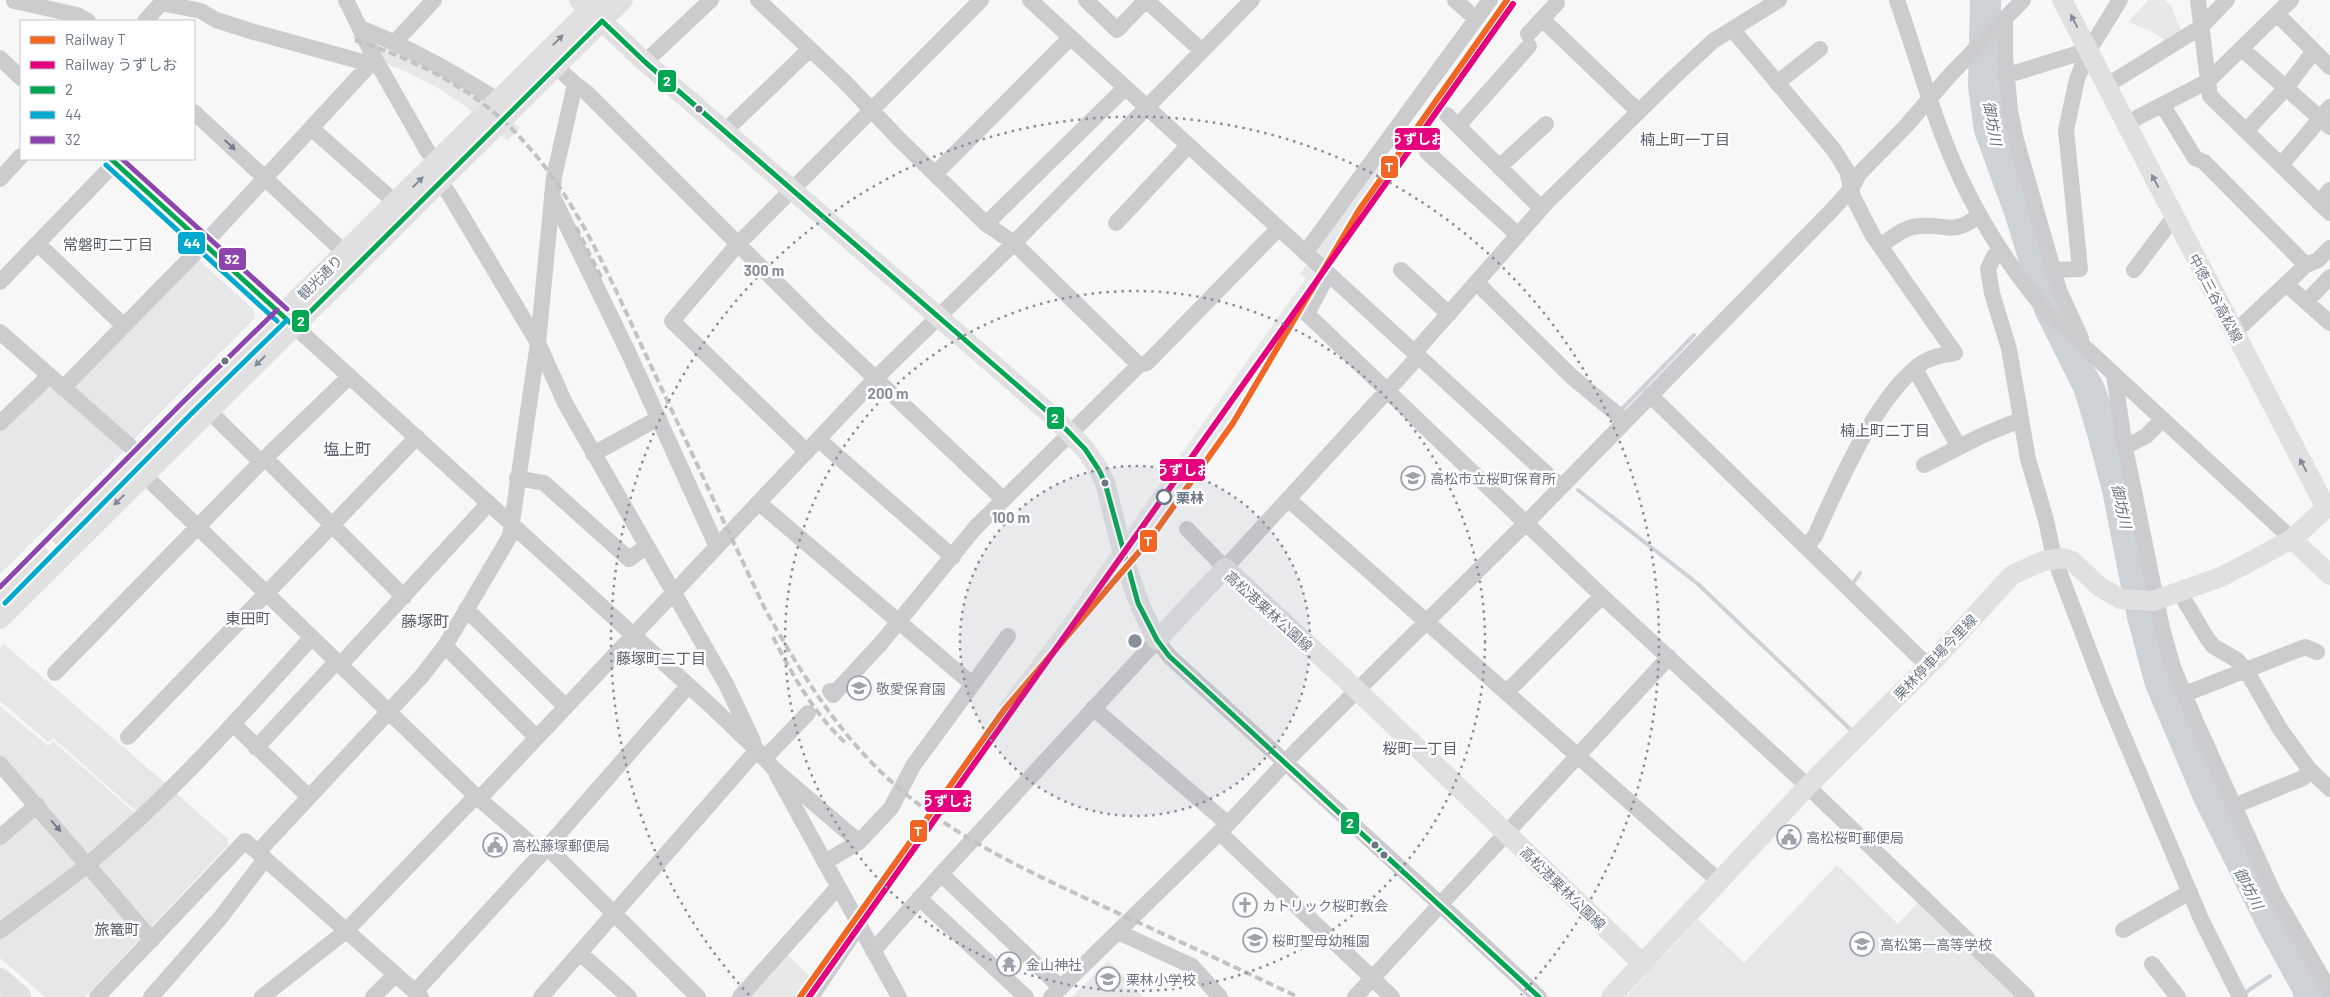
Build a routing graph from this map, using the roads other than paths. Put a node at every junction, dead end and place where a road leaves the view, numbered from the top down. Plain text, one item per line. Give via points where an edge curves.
1 (346, 0) edge
2 (434, 0) edge
3 (623, 0) edge
4 (711, 0) edge
5 (758, 0) edge
6 (981, 0) edge
7 (1030, 0) edge
8 (1087, 0) edge
9 (1252, 0) edge
10 (1455, 0) edge
11 (1490, 0) edge
12 (1777, 0) edge
13 (1897, 0) edge
14 (2023, 0) edge
15 (2062, 0) edge
16 (2120, 0) edge
17 (2198, 0) edge
18 (2227, 0) edge
19 (2292, 0) edge
20 (14, 1) edge
21 (162, 1) edge
22 (1557, 3) dead end
23 (592, 8) edge
24 (2278, 15) junction
25 (1475, 18) junction
26 (1542, 19) junction
27 (86, 20) edge
28 (147, 20) edge
29 (2003, 21) junction
30 (2201, 27) junction
31 (360, 28) junction
32 (1732, 29) junction
33 (1070, 38) junction
34 (395, 42) junction
35 (810, 49) junction
36 (2242, 49) junction
37 (1820, 50) dead end
38 (2089, 50) junction
39 (2314, 51) junction
40 (1202, 52) junction
41 (0, 58) edge
42 (372, 62) junction
43 (645, 62) junction
44 (557, 67) junction
45 (2330, 67) edge
46 (2006, 76) junction
47 (20, 77) edge
48 (2208, 81) junction
49 (1777, 83) junction
50 (575, 84) junction
51 (2106, 86) junction
52 (1125, 88) junction
53 (2286, 88) junction
54 (1930, 99) junction
55 (499, 101) junction
56 (2163, 106) junction
57 (1147, 108) junction
58 (871, 111) junction
59 (1639, 112) junction
60 (195, 113) edge
61 (2327, 118) edge
62 (1546, 124) dead end
63 (2125, 124) junction
64 (311, 128) junction
65 (725, 131) junction
66 (2246, 131) junction
67 (1188, 146) junction
68 (1427, 152) dead end
69 (20, 157) edge
70 (113, 161) edge
71 (2281, 165) junction
72 (1499, 167) junction
73 (439, 172) junction
74 (936, 174) junction
75 (264, 177) junction
76 (0, 179) edge
77 (1851, 189) junction
78 (793, 190) junction
79 (552, 195) junction
80 (2326, 202) edge
81 (396, 203) junction
82 (1541, 208) junction
83 (1980, 216) junction
84 (2174, 217) junction
85 (1116, 223) dead end
86 (986, 224) junction
87 (1278, 229) junction
88 (1518, 235) junction
89 (1014, 243) junction
90 (38, 244) junction
91 (738, 244) junction
92 (203, 245) junction
93 (1880, 246) junction
94 (2330, 248) edge
95 (2000, 251) junction
96 (345, 252) junction
97 (1305, 253) junction
98 (2312, 263) junction
99 (1401, 270) dead end
100 (2052, 270) junction
101 (2134, 270) dead end
102 (2330, 272) edge
103 (1328, 274) junction
104 (2330, 277) edge
105 (0, 282) edge
106 (1477, 283) junction
107 (2286, 285) junction
108 (2306, 302) junction
109 (1450, 314) junction
110 (939, 317) junction
111 (288, 321) junction
112 (2330, 323) edge
113 (124, 326) junction
114 (0, 332) edge
115 (2234, 333) junction
116 (538, 343) junction
117 (2085, 347) junction
118 (1416, 355) junction
119 (1139, 365) junction
120 (1915, 369) junction
121 (2114, 375) junction
122 (49, 376) junction
123 (350, 376) junction
124 (875, 379) junction
125 (63, 388) junction
126 (1388, 390) junction
127 (1650, 395) junction
128 (209, 411) junction
129 (1630, 415) junction
130 (659, 418) junction
131 (2020, 420) junction
132 (2162, 420) junction
133 (0, 423) edge
134 (1072, 434) junction
135 (417, 437) junction
136 (813, 446) junction
137 (1959, 447) junction
138 (2125, 447) junction
139 (593, 454) junction
140 (263, 460) junction
141 (143, 466) junction
142 (1924, 466) dead end
143 (517, 478) junction
144 (1560, 486) junction
145 (1003, 499) junction
146 (1289, 500) junction
147 (489, 503) junction
148 (759, 503) junction
149 (2328, 506) edge
150 (511, 523) junction
151 (1526, 523) junction
152 (331, 525) junction
153 (198, 527) junction
154 (1186, 529) dead end
155 (2292, 539) junction
156 (646, 547) junction
157 (717, 547) junction
158 (1806, 547) junction
159 (953, 557) junction
160 (2054, 558) junction
161 (1225, 568) junction
162 (2330, 575) edge
163 (672, 592) junction
164 (266, 593) junction
165 (2180, 593) junction
166 (1602, 596) junction
167 (404, 597) junction
168 (0, 598) edge
169 (2155, 601) junction
170 (466, 610) junction
171 (0, 619) edge
172 (898, 622) junction
173 (1426, 622) junction
174 (633, 635) junction
175 (1008, 636) dead end
176 (312, 637) junction
177 (1157, 640) junction
178 (445, 646) junction
179 (2317, 652) dead end
180 (1670, 656) junction
181 (339, 662) junction
182 (1928, 666) junction
183 (2246, 670) junction
184 (55, 673) dead end
185 (972, 684) junction
186 (688, 686) junction
187 (728, 689) junction
188 (830, 691) dead end
189 (1358, 691) junction
190 (1507, 692) junction
191 (2185, 694) junction
192 (565, 706) junction
193 (711, 706) junction
194 (1093, 708) junction
195 (389, 710) junction
196 (808, 713) dead end
197 (234, 725) junction
198 (128, 737) dead end
199 (536, 737) junction
200 (256, 748) junction
201 (1579, 756) junction
202 (765, 759) junction
203 (1286, 762) junction
204 (0, 764) edge
205 (2309, 769) junction
206 (1807, 787) junction
207 (2330, 789) edge
208 (309, 797) junction
209 (478, 798) junction
210 (37, 805) junction
211 (2234, 806) junction
212 (1223, 828) junction
213 (1506, 834) junction
214 (0, 837) edge
215 (859, 842) junction
216 (544, 850) junction
217 (261, 856) junction
218 (825, 862) junction
219 (88, 864) junction
220 (941, 874) junction
221 (1720, 882) junction
222 (838, 887) junction
223 (2190, 892) junction
224 (919, 898) junction
225 (1441, 905) junction
226 (614, 915) junction
227 (859, 925) junction
228 (0, 930) edge
229 (1120, 930) junction
230 (2124, 930) dead end
231 (346, 931) junction
232 (152, 940) junction
233 (872, 951) junction
234 (580, 953) junction
235 (1643, 964) junction
236 (2152, 964) dead end
237 (395, 975) junction
238 (1372, 979) junction
239 (0, 980) edge
240 (2330, 991) edge
241 (1056, 992) edge
242 (418, 994) edge
243 (20, 997) edge
244 (97, 997) edge
245 (151, 997) edge
246 (262, 997) edge
247 (373, 997) edge
248 (541, 997) edge
249 (629, 997) edge
250 (698, 997) edge
251 (740, 997) edge
252 (811, 997) edge
253 (899, 997) edge
254 (1026, 997) edge
255 (1220, 997) edge
256 (1355, 997) edge
257 (1392, 997) edge
258 (1538, 997) edge
259 (1611, 997) edge
260 (2027, 997) edge
261 (2178, 997) edge
262 (2240, 997) edge

1 - 31 street
2 - 34 street
3 - 23 main road, 観光通り
4 - 43 street
5 - 35 street
6 - 58 street
7 - 33 street
8 - 40 street via 1117,30 1146,0
9 - 40 street
10 - 25 street
11 - 25 street
12 - 32 street
13 - 54 street
14 - 29 street
38 -> 15 main road, 中徳三谷高松線
16 - 38 street
17 - 30 street
18 - 30 street
19 - 24 street
20 - 27 street via 77,15
21 - 28 street
21 - 42 street via 201,11 216,20 254,32
22 - 26 street
23 - 43 main road
23 - 44 main road, 観光通り
55 -> 23 main road, 観光通り
24 - 36 street
24 - 39 street
25 - 97 street
26 - 59 street
26 - 72 street via 1528,40 1452,121
29 - 46 street
29 - 54 street
30 - 48 street
30 - 51 street
31 - 34 street
31 - 42 street
32 - 49 street
32 - 59 street via 1713,41
33 - 52 street
33 - 74 street
34 - 55 street
35 - 58 street
35 - 65 street
36 - 48 street
36 - 53 street
37 - 49 street
38 - 46 street
38 - 51 main road, 中徳三谷高松線
38 - 100 street via 2077,79 2066,130 2080,269
39 - 45 street
39 - 53 street
40 - 57 street
41 - 47 street
42 - 64 street
42 - 73 street
43 - 65 main road
44 - 50 street
44 - 73 main road, 観光通り
46 - 100 street via 2016,140
48 - 56 street
48 - 66 street via 2210,96
49 - 77 street via 1834,150 1847,170
50 - 79 street
50 - 91 street
51 - 63 main road, 中徳三谷高松線
52 - 57 street
52 - 86 street
53 - 61 street
53 - 66 street
54 - 77 street via 1859,174
54 - 83 street via 1960,178
55 - 73 main road, 観光通り
56 - 63 street
56 - 98 street via 2195,158 2204,162
57 - 67 street
57 - 89 street
58 - 74 street
58 - 78 street
59 - 82 street
60 -> 75 street
61 - 71 street
62 - 72 street
84 -> 63 main road, 中徳三谷高松線
64 - 75 street
64 - 81 street
65 - 78 main road
66 - 71 street
67 - 85 street
67 - 87 street
68 - 88 street
69 - 76 street
70 - 90 street
70 - 92 street
71 - 80 street
72 - 82 street
81 -> 73 main road, 観光通り
73 - 111 main road, 観光通り
73 - 116 street
74 - 86 street
75 - 92 street
75 - 96 street
77 - 93 street
77 - 127 street
78 - 91 street
78 - 110 main road
79 - 116 street
79 - 130 street
81 - 96 main road, 観光通り
82 - 88 street
83 - 93 street via 1961,228 1919,226 1904,230
83 - 95 street
84 - 101 street
84 - 115 main road, 中徳三谷高松線
86 - 89 street
87 - 97 street
87 - 119 street via 1147,362
88 - 106 street
89 - 110 street
89 - 119 street
90 - 105 street
90 - 113 street
91 - 124 street
91 - 136 street via 672,321
92 - 111 street
92 - 113 street
93 - 120 street via 1955,353 1931,358
94 - 98 street
95 - 117 street via 2048,312
95 - 131 street via 1988,269 2009,349
96 - 111 main road, 観光通り
97 - 103 street
98 - 102 street
98 - 107 street
99 - 109 street
100 - 117 street
103 - 118 street
103 - 126 street via 1307,314
104 - 108 street
106 - 109 street
106 - 129 street via 1572,376
107 - 108 street
107 - 115 street
108 - 112 street
109 - 118 street
110 - 124 street
110 - 134 main road
111 - 123 street
111 -> 128 main road, 観光通り
111 - 141 main road, 観光通り via 187,408
113 - 125 street
114 - 122 street
149 -> 115 main road, 中徳三谷高松線
116 - 139 street via 564,404
116 - 143 street
117 - 121 street
118 - 126 street
118 - 144 street
119 - 134 street
120 - 137 street
120 - 158 street via 1891,396 1859,444 1815,536
121 - 132 street
121 - 138 street
122 - 125 street
122 - 133 street
123 - 135 street
123 - 140 street
124 - 136 street
124 - 145 street
125 - 141 street
126 - 146 street
126 - 151 street
127 - 129 street
127 - 158 street
128 - 140 street
128 - 141 main road, 観光通り
129 - 144 street
130 - 139 street
130 - 157 street
131 - 137 street
131 - 160 street
132 - 138 street via 2146,436
132 - 155 street
134 - 145 street
134 - 177 main road via 1090,456 1104,483 1131,583
135 - 147 street
135 - 152 street
136 - 148 street
136 - 159 street
137 - 142 street
138 - 169 street
139 - 156 street
140 - 152 street
140 - 153 street
141 - 153 street
141 - 168 main road, 観光通り
141 -> 171 main road, 観光通り
143 - 150 street
143 - 156 street via 544,483 629,559
144 - 151 street
145 - 159 street
146 - 161 street
146 - 173 street
147 - 150 street
147 - 167 street
148 - 157 street
148 - 172 street
149 - 155 main road, 中徳三谷高松線
150 - 170 street via 510,536
150 - 174 street
151 - 166 street
151 - 173 street
152 - 164 street
152 - 167 street
153 - 164 street
153 - 184 street
154 - 161 street
155 - 162 main road
155 - 165 main road via 2221,577
156 - 163 street
157 - 163 street
158 - 182 street
159 - 172 street
160 - 169 main road via 2072,561 2100,587 2126,600
160 - 182 main road, 栗林停車場今里線 via 2012,575
160 - 223 street via 2107,697
161 - 177 main road, 高松港栗林公園線
161 - 189 main road, 高松港栗林公園線
163 - 174 street
163 - 187 street
164 - 176 street
164 - 198 street
165 - 169 main road
165 - 183 street via 2213,646 2237,660
166 - 180 street
166 - 190 street
167 - 181 street
169 - 191 street
170 - 178 street
170 - 192 street
172 - 185 street
172 - 188 street via 833,695
173 - 189 street
173 - 190 street
174 - 186 street
174 - 192 street
175 - 185 street
176 - 181 street
176 - 197 street
177 - 194 street
177 - 203 street via 1169,656
178 - 195 street
178 - 199 street
179 - 183 street via 2304,648
180 - 201 street
180 - 206 street
181 - 195 street
181 - 200 street
182 - 206 main road, 栗林停車場今里線
183 - 191 street
183 - 205 street via 2280,729
185 - 215 street via 913,766 891,808
186 - 193 street
186 - 216 street
187 - 193 street
187 - 202 street
189 - 203 street
189 - 213 main road, 高松港栗林公園線
190 - 201 street
191 - 211 street
192 - 199 street
193 - 202 street
194 - 212 street
194 - 220 street
195 - 208 street
195 - 209 street
196 - 202 street
197 - 200 street
197 - 219 street via 179,781
199 - 209 street
200 - 208 street
201 - 213 street
201 - 221 street
202 - 215 street
202 - 218 street
202 - 226 street
203 - 212 street
203 - 225 street
204 - 210 street
205 - 207 street
205 - 211 street via 2303,778
206 - 221 main road, 栗林停車場今里線
206 - 260 street
208 - 217 street
209 - 216 street
209 - 231 street
210 - 214 street
210 -> 219 street
211 - 240 street via 2274,894
212 - 229 street
212 - 238 street
213 - 225 street
213 - 235 main road, 高松港栗林公園線
215 - 218 street
216 - 226 street
216 - 242 street
217 - 231 street
217 - 232 street via 245,840
217 - 245 street via 221,917
218 - 222 street
219 - 228 street
219 - 232 street
220 - 224 street
220 - 241 street
221 - 235 main road, 栗林停車場今里線
222 - 227 street
222 - 251 street
223 - 230 street
223 - 262 street
224 - 233 street
224 - 254 street
225 - 238 street
225 - 258 street
226 - 234 street
226 - 250 street
227 - 233 street
227 - 252 street
229 - 241 street
229 - 255 street via 1192,966
231 - 237 street
231 - 246 street
232 - 244 street
233 - 253 street
234 - 248 street
234 - 249 street
235 - 259 main road
236 - 261 street
237 - 242 street
237 - 247 street
238 - 256 street
238 - 257 street
239 - 243 highway

